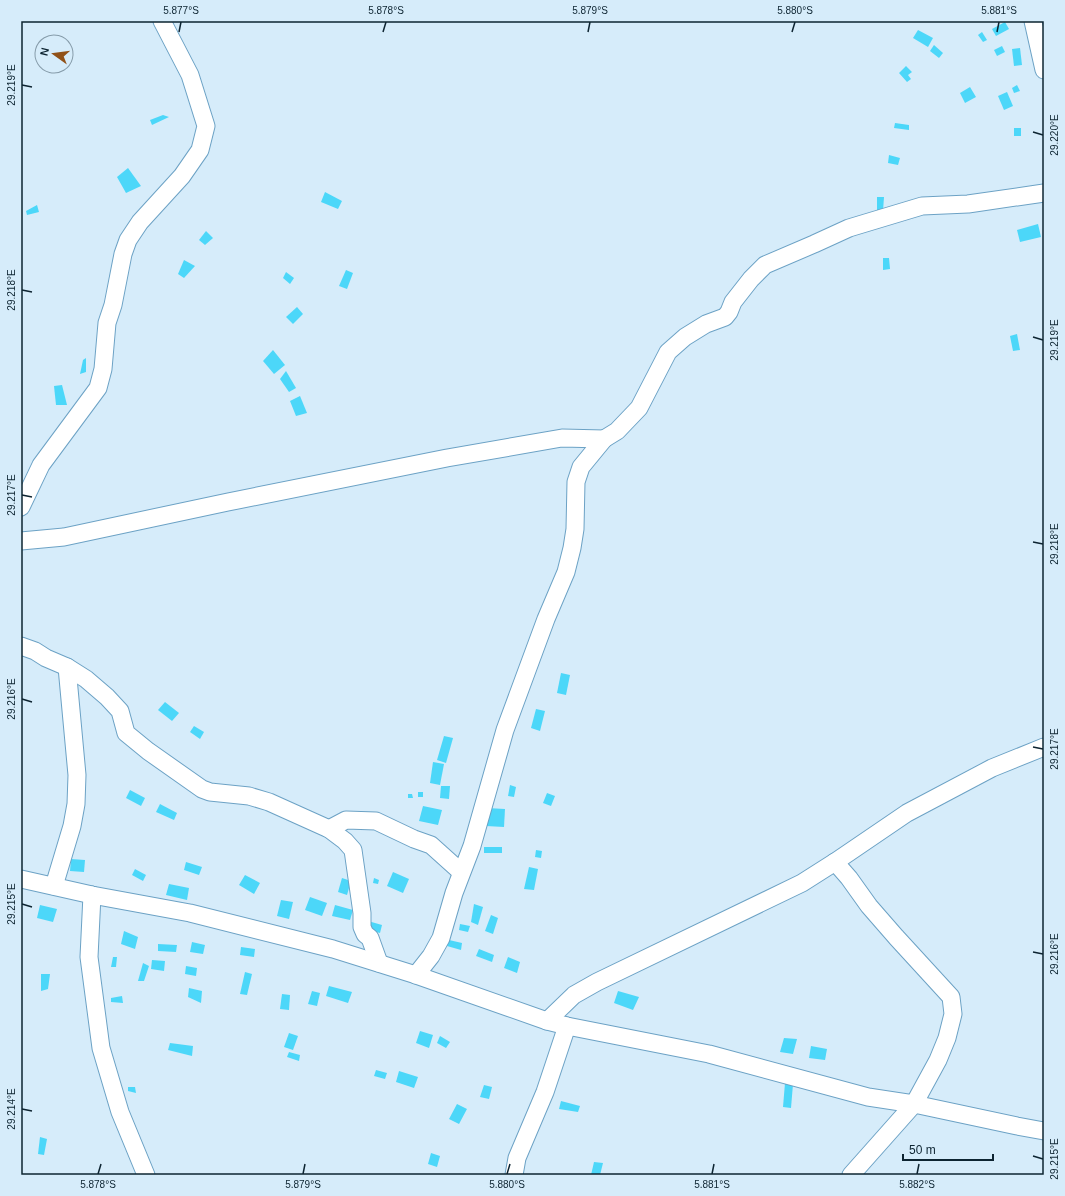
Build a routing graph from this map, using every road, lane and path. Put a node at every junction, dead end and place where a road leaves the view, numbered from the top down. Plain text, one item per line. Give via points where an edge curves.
1 (162, 21) edge
2 (1033, 21) edge
3 (1044, 70) edge
4 (1044, 193) edge
5 (604, 439) junction
6 (21, 507) edge
7 (21, 541) edge
8 (21, 646) edge
9 (67, 667) junction
10 (1044, 747) edge
11 (329, 829) junction
12 (835, 862) junction
13 (461, 872) junction
14 (21, 879) edge
15 (54, 886) junction
16 (92, 895) junction
17 (379, 963) junction
18 (416, 975) junction
19 (547, 1021) junction
20 (567, 1026) junction
21 (914, 1104) junction
22 (1044, 1131) edge
23 (146, 1175) edge
24 (514, 1175) edge
25 (851, 1175) edge

1 - 6 street via 190,75 206,126 200,150 182,176 140,222 128,240 107,323 103,369 98,388 41,465
2 - 3 street
4 - 5 street via 968,204 922,206 849,228 764,265 750,279 725,317 698,328 670,349 663,358 639,408 617,431
5 - 7 street via 562,438 447,458 64,537
5 - 13 street via 581,467 576,482 575,529 566,572 540,632 505,730 472,846
8 - 9 street via 35,650
9 - 11 street via 86,679 120,711 126,733 202,789 269,802
9 - 15 street via 77,775 76,804
10 - 12 street via 992,768 913,810
11 - 13 street via 346,820 376,821 431,845
11 - 17 street via 353,850 362,927 370,938
12 - 19 street via 802,883 597,982 574,995
12 - 21 street via 869,906 951,997 953,1014 947,1038
13 - 18 street via 441,938
14 - 15 street
15 - 16 street
16 - 17 street via 190,913
16 - 23 street via 89,958 101,1048 120,1112
17 - 18 street
18 - 19 street
19 - 20 street
20 - 21 street via 709,1054 868,1096
20 - 24 street
21 - 22 street
21 - 25 street

